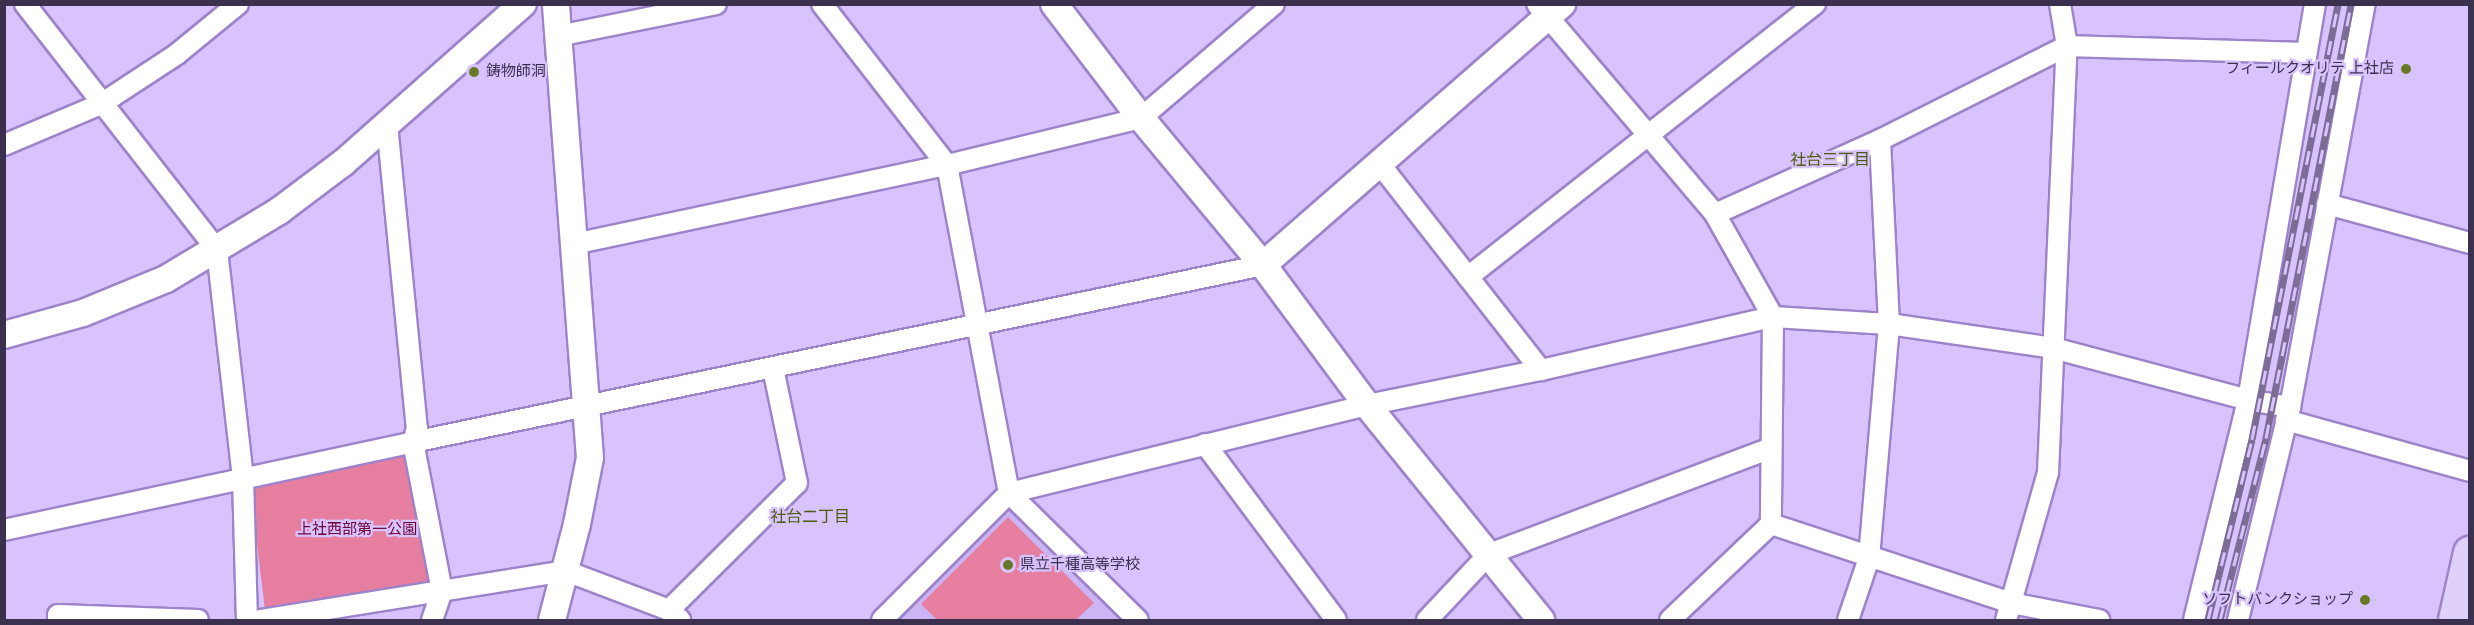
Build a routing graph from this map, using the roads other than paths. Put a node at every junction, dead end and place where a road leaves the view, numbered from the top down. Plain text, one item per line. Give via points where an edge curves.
1 (25, 4) edge
2 (238, 4) edge
3 (523, 4) edge
4 (555, 4) edge
5 (716, 4) edge
6 (822, 4) edge
7 (1054, 4) edge
8 (1274, 4) edge
9 (1815, 4) edge
10 (2060, 4) edge
11 (2315, 4) edge
12 (2365, 4) edge
13 (1549, 9) edge
14 (558, 36) junction
15 (2067, 46) junction
16 (2305, 53) junction
17 (101, 104) junction
18 (1141, 118) junction
19 (387, 124) junction
20 (1649, 137) junction
21 (1880, 140) junction
22 (4, 145) edge
23 (1379, 163) junction
24 (947, 165) junction
25 (2327, 204) junction
26 (1714, 214) junction
27 (2469, 243) edge
28 (574, 244) junction
29 (217, 249) junction
30 (1263, 265) junction
31 (1468, 277) junction
32 (1773, 317) junction
33 (1889, 324) junction
34 (977, 325) junction
35 (4, 335) edge
36 (2053, 348) junction
37 (774, 368) junction
38 (1541, 370) junction
39 (2248, 400) junction
40 (1367, 405) junction
41 (586, 407) junction
42 (2288, 414) junction
43 (412, 442) junction
44 (1205, 444) junction
45 (1771, 448) junction
46 (2469, 471) edge
47 (243, 478) junction
48 (1009, 493) junction
49 (1771, 524) junction
50 (4, 530) edge
51 (2469, 553) edge
52 (1489, 554) junction
53 (1869, 558) junction
54 (566, 571) junction
55 (442, 591) junction
56 (2008, 612) edge
57 (674, 615) edge
58 (58, 621) edge
59 (198, 621) edge
60 (248, 621) edge
61 (260, 621) edge
62 (432, 621) edge
63 (552, 621) edge
64 (882, 621) edge
65 (1138, 621) edge
66 (1336, 621) edge
67 (1427, 621) edge
68 (1541, 621) edge
69 (1670, 621) edge
70 (1848, 621) edge
71 (2099, 621) edge
72 (2194, 621) edge
73 (2238, 621) edge
74 (2455, 621) edge

1 - 17 street
2 - 17 street via 177,54
3 - 19 street
4 - 14 street
5 - 14 street
6 - 24 street
7 - 18 street
8 - 18 street
9 - 20 street
10 - 15 street
11 - 16 street
12 - 25 street
13 - 20 street
13 - 23 street
14 - 28 street
15 - 16 street
15 - 21 street
15 - 36 street
16 - 39 street
17 - 22 street
17 - 29 street
18 - 24 street
18 - 30 street
19 - 29 street via 279,211
19 - 43 street via 417,428
20 - 26 street
20 - 31 street
21 - 26 street
21 - 33 street
23 - 30 street
23 - 31 street
24 - 28 street
24 - 34 street
25 - 27 street
25 - 42 street
26 - 32 street
28 - 41 street
29 - 35 street via 166,279 93,309
29 - 47 street
30 - 34 street
30 - 40 street
31 - 38 street
32 - 33 street
32 - 38 street
32 - 45 street
33 - 36 street
33 - 53 street
34 - 37 street
34 - 48 street
36 - 39 street
36 - 56 street via 2048,473
37 - 41 street
37 - 57 street via 797,483
38 - 40 street
39 - 42 street
39 - 72 street
40 - 44 street
40 - 52 street
41 - 43 street
41 - 54 street via 590,458
42 - 46 street
42 - 73 street
43 - 47 street
43 - 55 street
44 - 48 street
44 - 66 street
45 - 49 street
45 - 52 street
47 - 50 street
47 - 60 street
48 - 64 street
48 - 65 street
49 - 53 street
49 - 69 street
51 - 74 main road
52 - 67 street
52 - 68 street
53 - 56 street
53 - 70 street
54 - 55 street
54 - 57 street
54 - 63 street
55 - 61 street
55 - 62 street
56 - 71 street
58 - 59 street via 58,615

